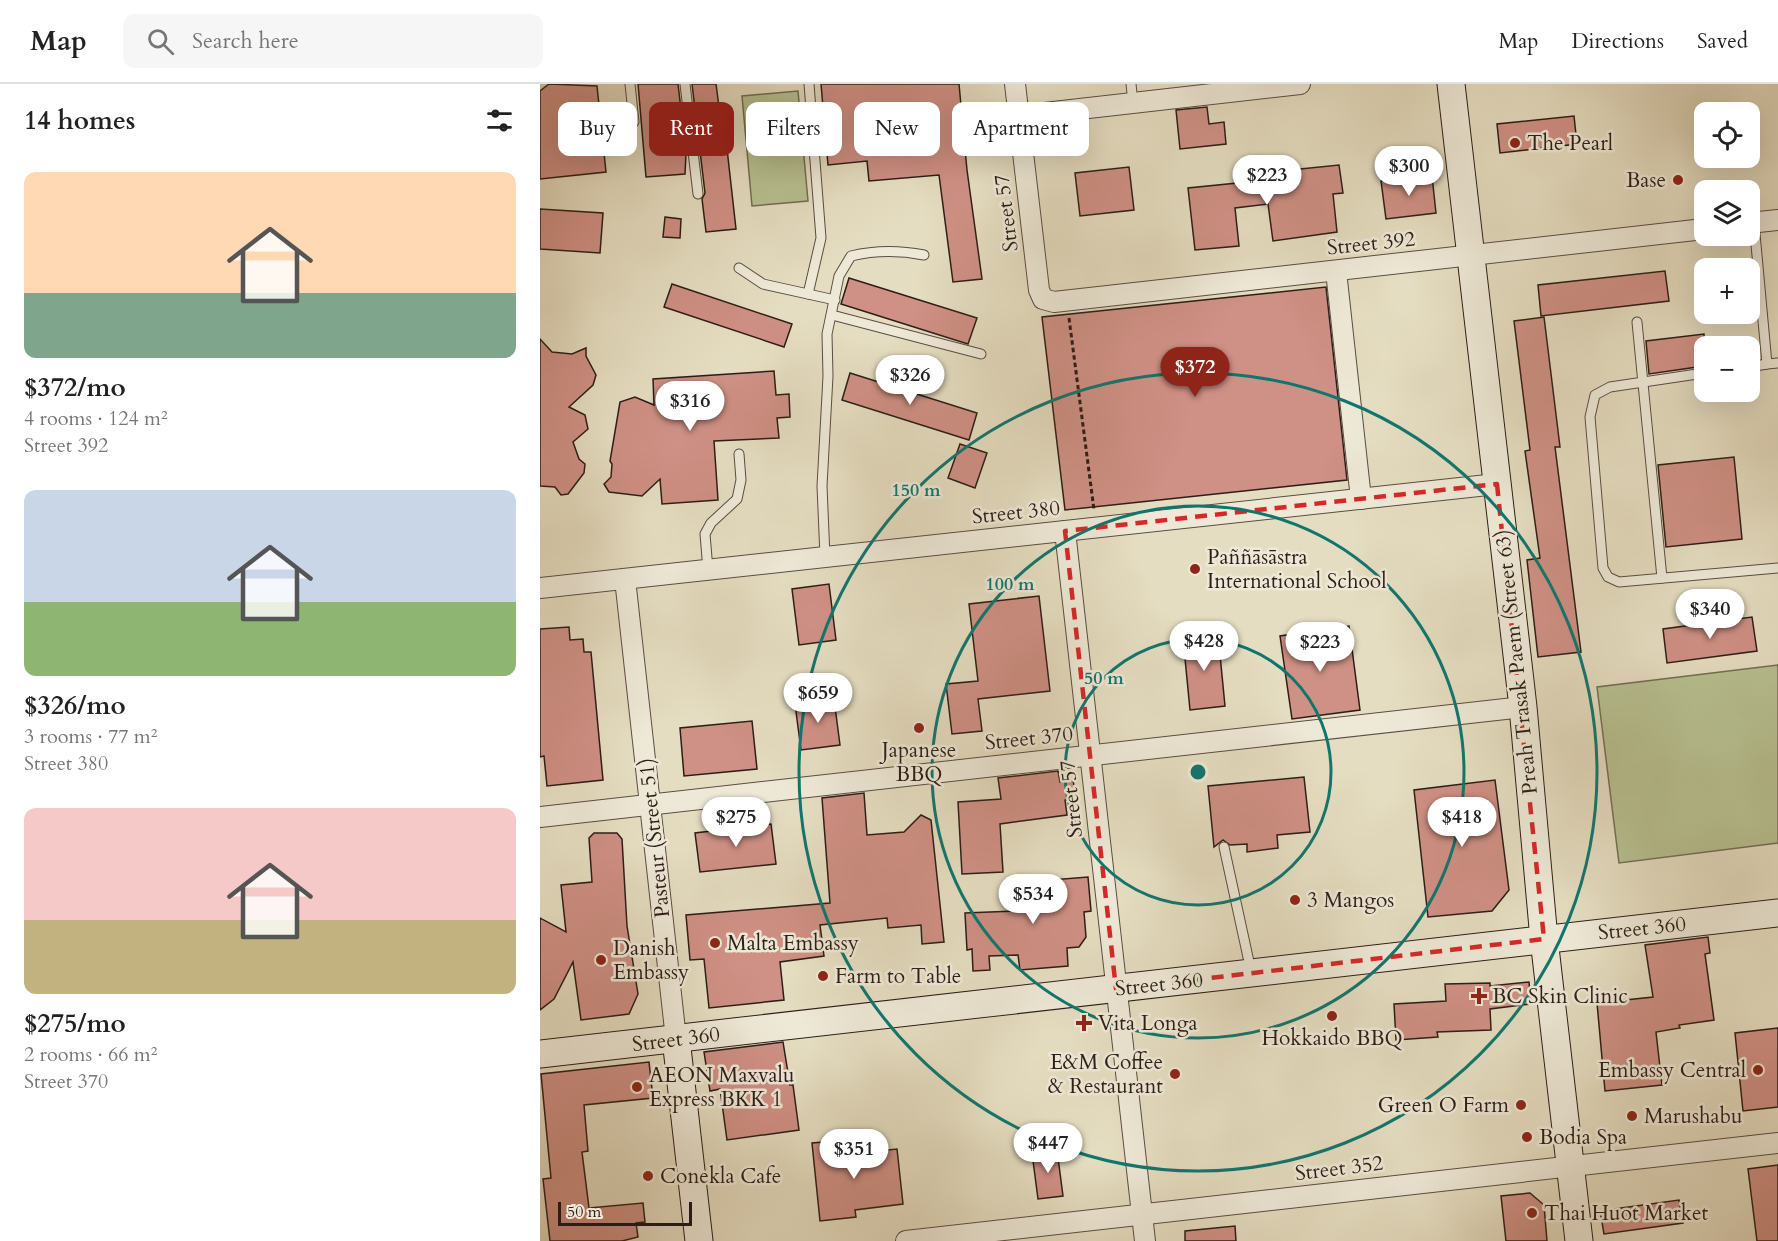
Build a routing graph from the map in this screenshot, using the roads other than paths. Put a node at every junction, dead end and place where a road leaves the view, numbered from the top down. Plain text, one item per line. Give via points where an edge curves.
1 (630, 84) edge
2 (685, 84) edge
3 (809, 84) edge
4 (1015, 84) edge
5 (1300, 84) edge
6 (1451, 84) edge
7 (1132, 93) edge
8 (632, 102) edge
9 (1017, 102) edge
10 (1087, 102) edge
11 (1023, 156) edge
12 (698, 194) dead end
13 (1778, 220) edge
14 (1760, 222) edge
15 (1694, 230) edge
16 (1754, 246) edge
17 (924, 255) dead end
18 (1471, 256) junction
19 (739, 268) dead end
20 (1336, 271) junction
21 (808, 294) junction
22 (1044, 299) joint
23 (835, 300) junction
24 (832, 315) junction
25 (1636, 322) dead end
26 (981, 354) dead end
27 (1778, 363) edge
28 (1767, 364) junction
29 (1760, 365) edge
30 (1694, 374) edge
31 (1644, 381) junction
32 (739, 453) dead end
33 (1497, 484) junction
34 (1361, 499) junction
35 (1065, 531) junction
36 (825, 557) junction
37 (1778, 568) edge
38 (708, 570) junction
39 (1662, 578) junction
40 (625, 579) junction
41 (540, 588) edge
42 (1522, 707) junction
43 (1090, 756) junction
44 (650, 805) junction
45 (540, 817) edge
46 (1224, 847) dead end
47 (1778, 913) edge
48 (1544, 939) junction
49 (1252, 974) junction
50 (1116, 989) junction
51 (676, 1039) junction
52 (540, 1054) edge
53 (1778, 1143) edge
54 (1570, 1166) junction
55 (1142, 1215) junction
56 (699, 1241) edge
57 (906, 1241) edge
58 (1145, 1241) edge
59 (1579, 1241) edge

1 - 8 lane
2 - 12 lane
3 - 21 lane via 821,238
4 - 9 street, Street 57
5 - 7 street
6 - 18 street, Preah Trasak Paem (Street 63)
7 - 10 street
11 - 22 street, Street 57 via 1039,290
13 - 14 street
15 - 18 street, Street 392
16 - 28 lane
17 - 23 lane via 900,250 851,255 839,276
18 - 20 street, Street 392
18 - 33 street, Preah Trasak Paem (Street 63)
19 - 21 lane via 763,284
20 - 22 street, Street 392 via 1066,301
20 - 34 street
21 - 23 lane
23 - 24 lane
24 - 26 lane
24 - 36 lane via 827,334 822,486
25 - 31 lane
27 - 28 lane
28 - 29 lane
30 - 31 lane
31 - 39 lane
31 - 39 lane via 1610,387 1595,395 1590,417 1600,552 1608,577 1619,582
32 - 38 lane via 741,480 736,499 705,534
33 - 34 street, Street 380
33 - 42 street, Preah Trasak Paem (Street 63)
34 - 35 street, Street 380
35 - 36 street, Street 380
35 - 43 street, Street 57
36 - 38 street, Street 380
37 - 39 lane
38 - 40 street, Street 380
40 - 41 street, Street 380
40 - 44 street, Pasteur (Street 51)
42 - 43 street, Street 370
42 - 48 street, Preah Trasak Paem (Street 63)
43 - 44 street, Street 370
43 - 50 street, Street 57
44 - 45 street, Street 370
44 - 51 street, Pasteur (Street 51)
46 - 49 lane
47 - 48 street, Street 360
48 - 49 street, Street 360
48 - 54 street, Preah Trasak Paem (Street 63)
49 - 50 street, Street 360
50 - 51 street, Street 360
50 - 55 street, Street 57
51 - 52 street, Street 360
51 - 56 street, Pasteur (Street 51)
53 - 54 street, Street 352
54 - 55 street, Street 352
54 - 59 street, Preah Trasak Paem (Street 63)
55 - 57 street, Street 352
55 - 58 street, Street 57

